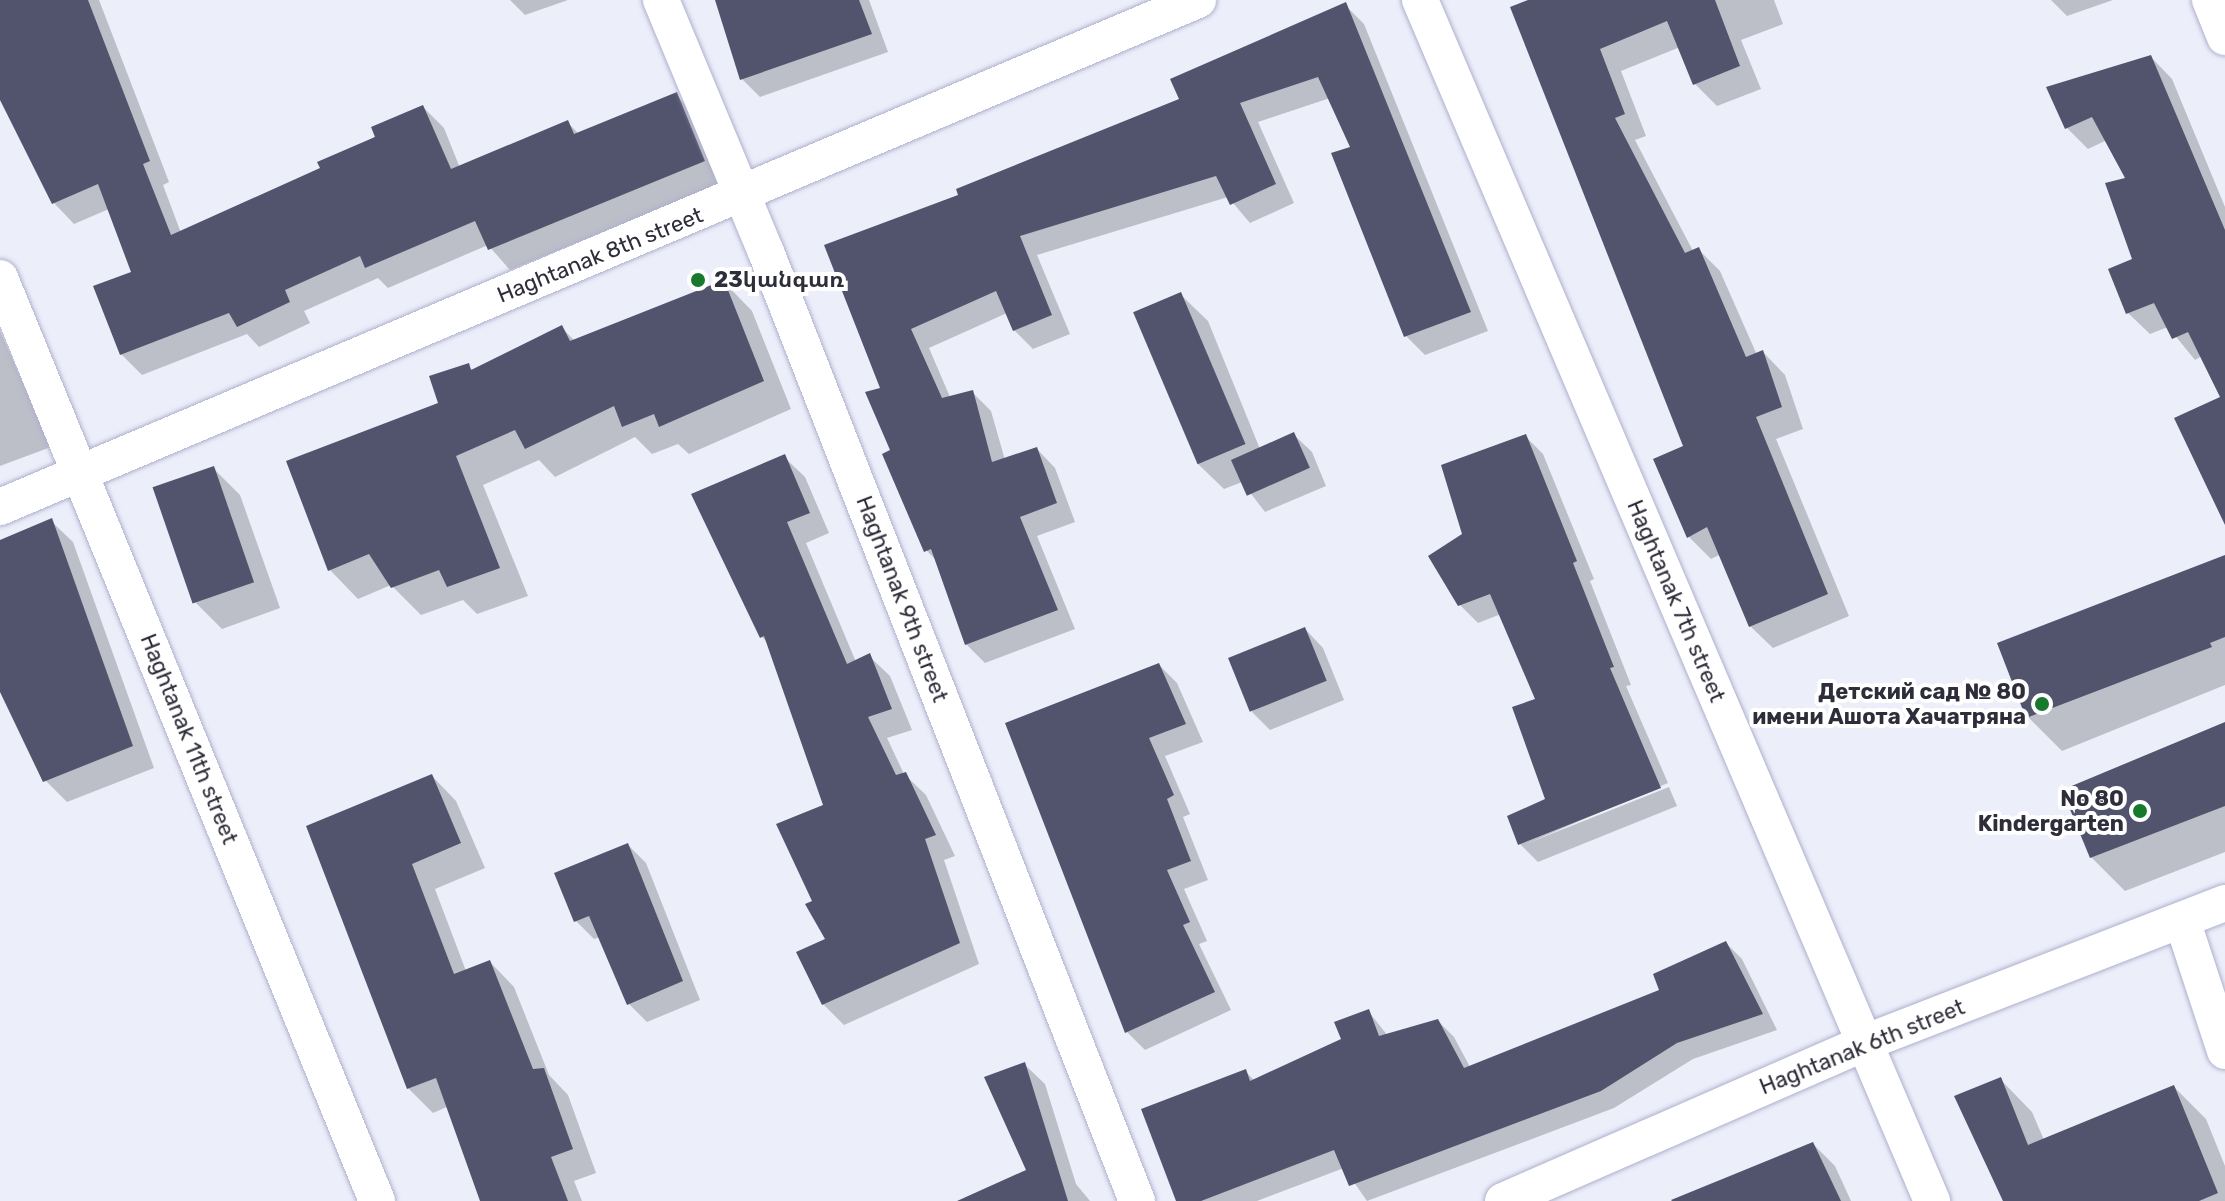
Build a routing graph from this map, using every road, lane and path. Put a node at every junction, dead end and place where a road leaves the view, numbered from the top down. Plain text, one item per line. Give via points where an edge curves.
1 (661, 0) edge
2 (1198, 0) edge
3 (1420, 0) edge
4 (2210, 0) edge
5 (2225, 37) edge
6 (742, 197) junction
7 (0, 278) edge
8 (79, 469) junction
9 (0, 507) edge
10 (2225, 903) edge
11 (2182, 920) junction
12 (1864, 1043) junction
13 (2225, 1051) edge
14 (377, 1201) edge
15 (1137, 1201) edge
16 (1503, 1201) edge
17 (1932, 1201) edge

1 - 6 street, Haghtanak 9th street
2 - 6 street, Haghtanak 8th street
3 - 12 street, Haghtanak 7th street
4 - 5 street
6 - 8 street, Haghtanak 8th street
6 - 15 street, Haghtanak 9th street
7 - 8 street, Haghtanak 11th street
8 - 9 street, Haghtanak 8th street
8 - 14 street, Haghtanak 11th street
10 - 11 street, Haghtanak 6th street
11 - 12 street, Haghtanak 6th street
11 - 13 street
12 - 16 street, Haghtanak 6th street
12 - 17 street, Haghtanak 7th street

